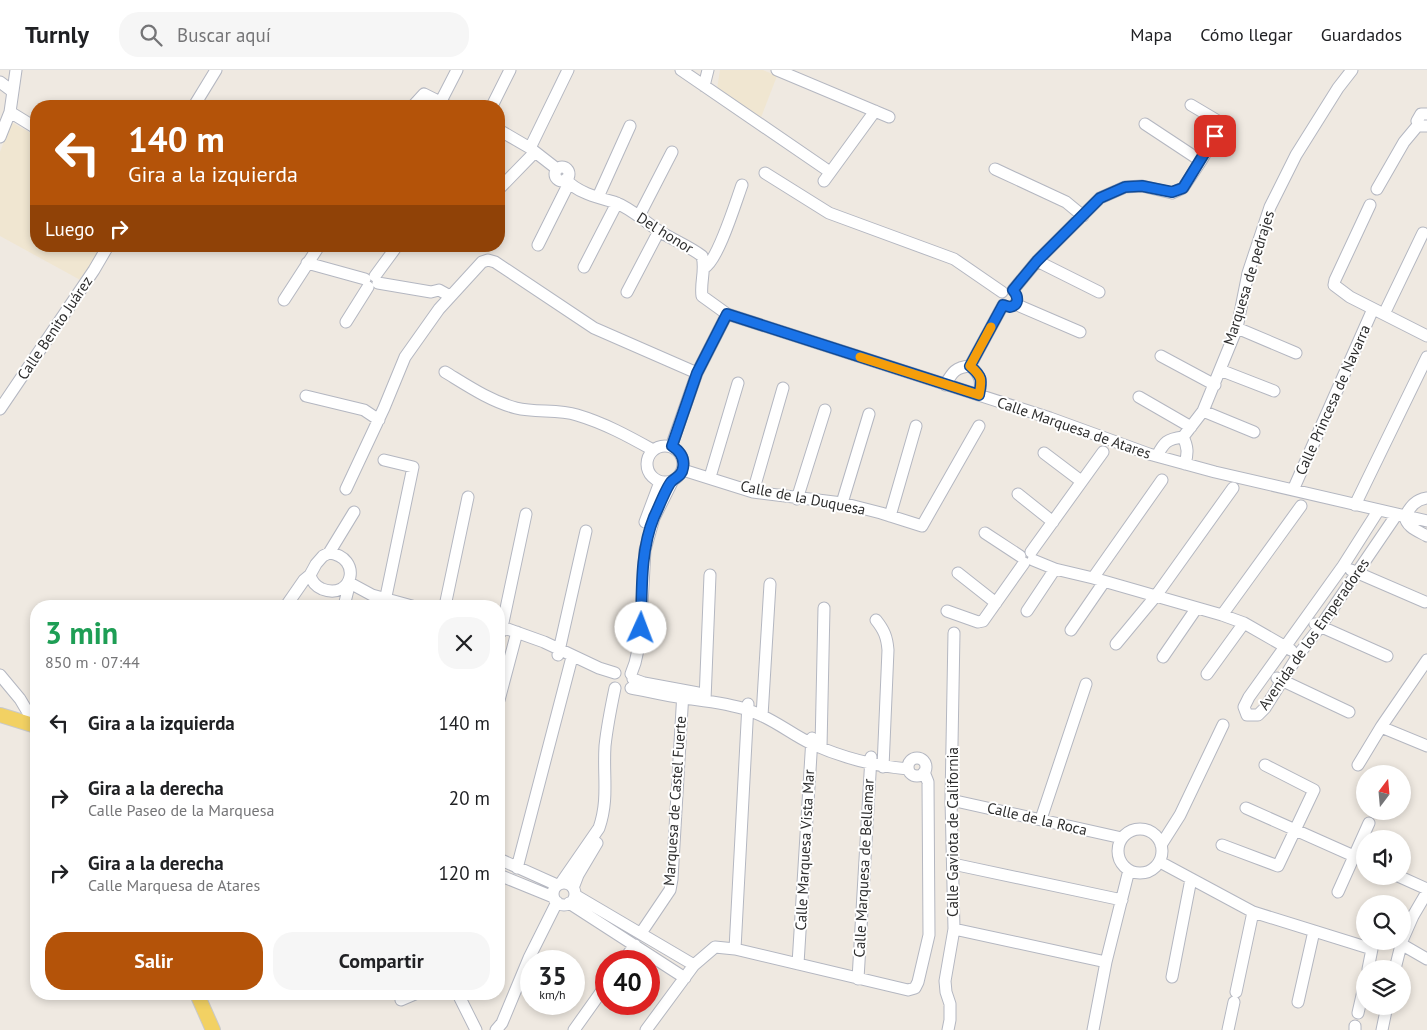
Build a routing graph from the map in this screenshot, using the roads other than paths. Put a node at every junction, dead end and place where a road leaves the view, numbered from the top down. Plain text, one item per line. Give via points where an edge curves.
1 (16, 70) edge
2 (216, 70) edge
3 (457, 70) edge
4 (510, 70) edge
5 (568, 70) edge
6 (681, 70) edge
7 (708, 70) edge
8 (777, 70) edge
9 (1352, 70) edge
10 (0, 82) edge
11 (704, 86) junction
12 (12, 90) junction
13 (198, 100) edge
14 (418, 100) edge
15 (436, 100) edge
16 (446, 100) edge
17 (495, 100) edge
18 (1191, 105) dead end
19 (876, 111) junction
20 (10, 112) junction
21 (889, 117) dead end
22 (1425, 117) edge
23 (30, 124) edge
24 (1145, 124) dead end
25 (630, 126) dead end
26 (505, 134) edge
27 (0, 135) edge
28 (533, 150) junction
29 (672, 152) dead end
30 (1201, 161) junction
31 (994, 169) dead end
32 (765, 173) dead end
33 (568, 181) junction
34 (505, 182) edge
35 (742, 185) dead end
36 (1377, 189) dead end
37 (598, 198) junction
38 (617, 203) junction
39 (1370, 204) dead end
40 (639, 216) junction
41 (1083, 216) junction
42 (659, 231) junction
43 (1423, 233) dead end
44 (538, 245) dead end
45 (104, 252) edge
46 (315, 252) edge
47 (393, 252) edge
48 (1037, 261) junction
49 (307, 263) junction
50 (584, 267) dead end
51 (704, 268) junction
52 (371, 281) junction
53 (431, 292) junction
54 (627, 292) dead end
55 (1007, 292) junction
56 (1099, 292) dead end
57 (450, 296) junction
58 (284, 300) dead end
59 (1015, 304) junction
60 (1003, 305) junction
61 (439, 309) junction
62 (1373, 310) junction
63 (727, 314) junction
64 (1384, 314) junction
65 (346, 322) dead end
66 (1237, 328) junction
67 (1080, 332) dead end
68 (1427, 336) edge
69 (1296, 353) dead end
70 (1161, 356) dead end
71 (1427, 357) edge
72 (970, 366) junction
73 (1220, 370) junction
74 (446, 372) dead end
75 (697, 373) junction
76 (738, 384) dead end
77 (945, 385) junction
78 (1215, 385) junction
79 (783, 388) dead end
80 (1274, 391) dead end
81 (5, 392) edge
82 (979, 395) junction
83 (306, 396) dead end
84 (1140, 396) dead end
85 (384, 408) junction
86 (0, 409) edge
87 (364, 410) junction
88 (825, 410) dead end
89 (1203, 411) junction
90 (869, 414) dead end
91 (378, 420) junction
92 (916, 426) dead end
93 (978, 426) dead end
94 (1191, 427) junction
95 (1254, 432) dead end
96 (1183, 437) junction
97 (672, 446) junction
98 (652, 450) junction
99 (1044, 452) dead end
100 (1103, 452) dead end
101 (1157, 456) junction
102 (384, 460) dead end
103 (1185, 464) junction
104 (683, 470) junction
105 (710, 477) junction
106 (1162, 480) dead end
107 (1081, 481) junction
108 (666, 482) junction
109 (1233, 488) dead end
110 (346, 489) dead end
111 (1293, 490) junction
112 (753, 492) junction
113 (1018, 494) dead end
114 (468, 497) dead end
115 (1427, 498) edge
116 (797, 499) junction
117 (842, 503) junction
118 (1355, 505) junction
119 (1302, 506) dead end
120 (1378, 511) junction
121 (354, 512) dead end
122 (526, 514) dead end
123 (1401, 515) junction
124 (890, 516) junction
125 (1427, 521) edge
126 (1054, 522) junction
127 (586, 531) dead end
128 (985, 533) dead end
129 (1427, 536) edge
130 (329, 553) junction
131 (1027, 558) junction
132 (1343, 566) junction
133 (1055, 569) junction
134 (1356, 572) junction
135 (958, 573) dead end
136 (310, 575) junction
137 (710, 575) dead end
138 (1098, 580) junction
139 (770, 584) dead end
140 (346, 587) junction
141 (1154, 596) junction
142 (290, 600) edge
143 (345, 600) edge
144 (366, 600) edge
145 (386, 600) edge
146 (446, 600) edge
147 (1424, 602) dead end
148 (996, 603) junction
149 (505, 608) edge
150 (824, 608) dead end
151 (1196, 609) junction
152 (947, 611) dead end
153 (1027, 611) dead end
154 (1222, 615) junction
155 (1305, 618) junction
156 (876, 620) dead end
157 (1244, 624) junction
158 (1320, 627) junction
159 (1071, 630) dead end
160 (505, 632) edge
161 (954, 633) dead end
162 (516, 635) junction
163 (1116, 644) dead end
164 (1284, 646) junction
165 (559, 652) junction
166 (1299, 654) junction
167 (1387, 656) dead end
168 (1164, 657) dead end
169 (571, 661) junction
170 (1425, 665) edge
171 (1267, 673) junction
172 (1207, 674) dead end
173 (0, 675) edge
174 (505, 677) edge
175 (623, 680) junction
176 (1282, 681) junction
177 (1086, 684) dead end
178 (683, 694) junction
179 (705, 697) junction
180 (748, 707) junction
181 (1349, 712) dead end
182 (762, 713) junction
183 (0, 715) edge
184 (30, 716) edge
185 (30, 724) edge
186 (1223, 725) dead end
187 (1381, 727) junction
188 (816, 742) junction
189 (1427, 746) edge
190 (870, 760) junction
191 (883, 764) junction
192 (1265, 765) dead end
193 (1358, 765) dead end
194 (951, 800) junction
195 (1246, 808) dead end
196 (1041, 819) junction
197 (1369, 823) dead end
198 (1295, 830) junction
199 (1122, 838) junction
200 (1158, 840) junction
201 (1222, 845) dead end
202 (1354, 856) junction
203 (505, 862) edge
204 (1160, 862) junction
205 (953, 864) junction
206 (517, 868) junction
207 (1129, 870) junction
208 (505, 877) edge
209 (1191, 880) junction
210 (1411, 883) edge
211 (559, 884) junction
212 (1427, 891) edge
213 (1338, 892) dead end
214 (565, 898) junction
215 (1122, 900) junction
216 (1253, 912) junction
217 (1411, 921) edge
218 (954, 930) junction
219 (1314, 931) junction
220 (641, 933) junction
221 (635, 945) junction
222 (1411, 948) edge
223 (540, 950) edge
224 (631, 950) edge
225 (735, 950) junction
226 (1427, 959) edge
227 (1370, 960) edge
228 (1106, 962) junction
229 (798, 964) junction
230 (694, 965) junction
231 (1172, 977) dead end
232 (685, 978) junction
233 (858, 979) junction
234 (520, 998) edge
235 (199, 1000) edge
236 (461, 1000) edge
237 (595, 1000) edge
238 (1298, 1002) dead end
239 (1385, 1015) edge
240 (214, 1030) edge
241 (476, 1030) edge
242 (496, 1030) edge
243 (504, 1030) edge
244 (574, 1030) edge
245 (646, 1030) edge
246 (948, 1030) edge
247 (1093, 1030) edge
248 (1228, 1030) edge
249 (1382, 1030) edge

1 - 12 street
2 - 13 street
3 - 16 street
4 - 17 street
5 - 28 street
6 - 11 street
7 - 11 street
8 - 19 street
9 - 66 street, Marquesa de pedrajes via 1296,155 1270,207 1248,273
10 - 12 street
11 - 19 street via 827,176
12 - 20 street
14 - 15 street via 424,94
18 - 30 street via 1222,124
19 - 21 street
20 - 23 street
20 - 27 street
22 - 36 street via 1404,142
24 - 30 street
25 - 37 street
26 - 28 street
28 - 33 street via 557,169 565,168
28 - 34 street
29 - 40 street
30 - 41 street via 1178,191 1125,187 1100,198
31 - 41 street via 1066,202
32 - 55 street via 829,213 954,260
33 - 37 street, Del honor
33 - 44 street
35 - 51 street via 716,253
37 - 38 street, Del honor
38 - 40 street, Del honor
38 - 50 street
39 - 62 street via 1334,285
40 - 42 street, Del honor
41 - 48 street
42 - 51 street, Del honor via 702,256
42 - 54 street
43 - 64 street, Calle Princesa de Navarra
45 - 81 street, Calle Benito Juárez
46 - 49 street
47 - 52 street
48 - 55 street
48 - 56 street
49 - 52 street
49 - 58 street
51 - 63 street, Del honor via 702,296
52 - 53 street
52 - 65 street
53 - 57 street via 439,290
53 - 61 street via 432,302
55 - 59 street via 1017,294
55 - 60 street via 1000,299
57 - 61 street
57 - 75 street via 482,262 495,262 594,328
59 - 60 street via 1010,307
59 - 67 street
60 - 72 street
61 - 85 street via 405,357
62 - 64 street
62 - 111 street, Calle Princesa de Navarra
63 - 75 street
63 - 77 street, Calle Marquesa de Atares
64 - 68 street
66 - 69 street
66 - 73 street, Marquesa de pedrajes
70 - 78 street
71 - 118 street
72 - 77 street via 960,367
72 - 82 street via 982,381
73 - 78 street, Marquesa de pedrajes
73 - 80 street
74 - 98 street via 481,395 518,408 575,414 617,430
75 - 97 street
76 - 105 street
77 - 82 street, Calle Marquesa de Atares
78 - 89 street, Marquesa de pedrajes
79 - 112 street
81 - 86 street, Calle Benito Juárez
82 - 101 street, Calle Marquesa de Atares
83 - 87 street
84 - 94 street
85 - 87 street via 374,406
85 - 91 street
87 - 91 street
88 - 116 street
89 - 94 street, Marquesa de pedrajes
89 - 95 street
90 - 117 street
91 - 110 street
92 - 124 street
93 - 124 street, Calle de la Duquesa via 922,526
94 - 96 street, Marquesa de pedrajes
96 - 101 street via 1169,439
96 - 103 street via 1188,453
97 - 98 street
97 - 104 street via 682,456
98 - 108 street via 647,468 651,476
99 - 107 street
100 - 107 street
101 - 103 street, Calle Marquesa de Atares
102 - 145 street via 413,467
103 - 111 street, Calle Marquesa de Atares
104 - 105 street, Calle de la Duquesa
104 - 108 street via 681,475
105 - 112 street, Calle de la Duquesa
106 - 138 street
107 - 126 street
108 - 175 street via 645,550 640,641 635,663
109 - 141 street
111 - 118 street, Calle Marquesa de Atares
112 - 116 street, Calle de la Duquesa
113 - 126 street
114 - 146 street
115 - 123 street, Avenida de los Emperadores via 1417,500
116 - 117 street, Calle de la Duquesa
117 - 124 street, Calle de la Duquesa
118 - 120 street, Calle Marquesa de Atares
119 - 154 street
120 - 123 street, Calle Marquesa de Atares
120 - 132 street, Avenida de los Emperadores
121 - 130 street
122 - 149 street
123 - 125 street, Calle Marquesa de Atares
123 - 129 street
123 - 134 street, Avenida de los Emperadores
126 - 131 street
127 - 165 street
128 - 131 street
130 - 136 street via 316,564
130 - 140 street via 342,557 348,563 350,575
131 - 133 street
131 - 148 street
132 - 134 street
132 - 155 street, Avenida de los Emperadores
133 - 138 street
133 - 153 street
134 - 147 street
134 - 158 street, Avenida de los Emperadores
135 - 148 street
136 - 140 street via 316,586 324,590 335,592
136 - 142 street
137 - 179 street
138 - 141 street
138 - 159 street
139 - 182 street
140 - 143 street
140 - 144 street
141 - 151 street
141 - 163 street
148 - 152 street via 981,622
150 - 188 street, Calle Marquesa Vista Mar
151 - 154 street
151 - 168 street
154 - 157 street
155 - 158 street
155 - 164 street, Avenida de los Emperadores
156 - 191 street via 887,637 888,650
157 - 164 street
157 - 172 street
158 - 166 street, Avenida de los Emperadores
158 - 167 street
160 - 162 street
161 - 194 street, Calle Gaviota de California
162 - 165 street
162 - 174 street
164 - 166 street
164 - 171 street, Avenida de los Emperadores
165 - 169 street
165 - 175 street
166 - 176 street, Avenida de los Emperadores
169 - 175 street
169 - 206 street
170 - 187 street
171 - 176 street
171 - 176 street, Avenida de los Emperadores via 1248,698 1244,707 1247,715 1258,715
173 - 184 street
175 - 178 street
175 - 211 street via 605,747 605,808 599,828
175 - 214 street via 614,719 611,809 603,831
176 - 181 street
177 - 196 street
178 - 179 street
178 - 220 street, Marquesa de Castel Fuerte via 672,879 670,890
179 - 180 street
180 - 182 street
180 - 225 street
182 - 188 street
183 - 185 main road
186 - 200 street via 1180,815
187 - 189 street
187 - 193 street
188 - 190 street via 846,757
188 - 229 street, Calle Marquesa Vista Mar
190 - 191 street
190 - 233 street, Calle Marquesa de Bellamar
191 - 233 street, Calle Gaviota de California via 909,765 914,775 924,772 928,782 929,934 915,988 908,990
192 - 198 street via 1314,790
194 - 196 street, Calle de la Roca
194 - 205 street, Calle Gaviota de California
195 - 198 street
196 - 199 street, Calle de la Roca
197 - 202 street
198 - 201 street via 1278,866
198 - 202 street
199 - 200 street via 1142,829
199 - 207 street via 1118,852
200 - 204 street via 1162,853
202 - 213 street
203 - 206 street
204 - 207 street via 1146,872
204 - 209 street
205 - 215 street
205 - 218 street, Calle Gaviota de California
206 - 211 street
207 - 215 street
208 - 214 street
209 - 216 street
209 - 231 street
210 - 212 street
211 - 214 street via 566,883
211 - 214 street via 552,892
212 - 217 street
214 - 220 street
214 - 221 street
214 - 223 street
214 - 242 street via 528,958 502,1023
215 - 228 street
216 - 219 street
216 - 248 street
218 - 228 street
218 - 246 street, Calle Gaviota de California via 945,981 950,1012
219 - 227 street via 1372,949
219 - 238 street
220 - 230 street
221 - 224 street
221 - 232 street
222 - 226 street
225 - 229 street
225 - 230 street via 715,947
228 - 247 street
229 - 233 street
230 - 232 street
232 - 245 street
234 - 243 street
235 - 240 main road
236 - 241 street
237 - 244 street
239 - 249 street

